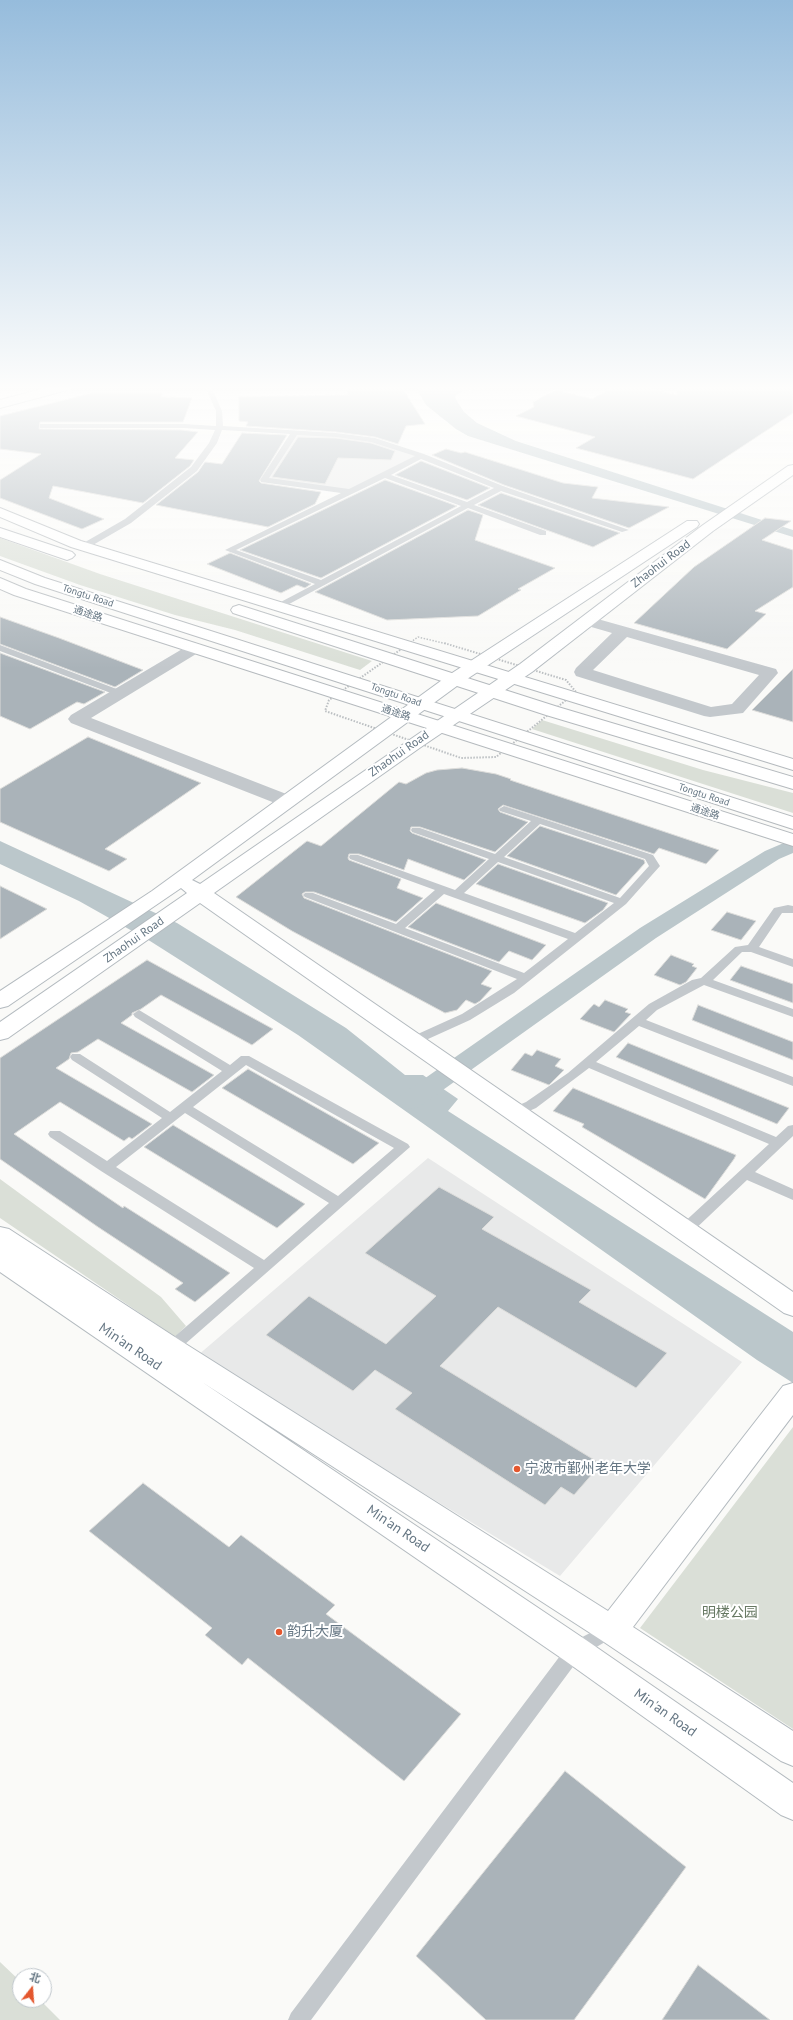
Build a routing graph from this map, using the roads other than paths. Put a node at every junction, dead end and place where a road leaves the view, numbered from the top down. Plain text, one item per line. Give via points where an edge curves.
1 (180, 480) edge
2 (266, 480) edge
3 (374, 480) edge
4 (399, 480) edge
5 (481, 480) edge
6 (760, 480) edge
7 (772, 480) edge
8 (500, 488) junction
9 (350, 492) junction
10 (468, 506) junction
11 (0, 512) edge
12 (701, 525) junction
13 (625, 530) dead end
14 (0, 532) edge
15 (543, 534) dead end
16 (83, 547) junction
17 (0, 564) edge
18 (321, 584) junction
19 (1, 585) edge
20 (278, 606) junction
21 (587, 621) junction
22 (624, 631) junction
23 (0, 648) edge
24 (195, 648) junction
25 (475, 667) junction
26 (511, 678) junction
27 (455, 679) junction
28 (493, 691) junction
29 (119, 693) junction
30 (421, 703) junction
31 (404, 715) junction
32 (457, 715) junction
33 (440, 727) junction
34 (793, 764) edge
35 (793, 783) edge
36 (287, 801) junction
37 (504, 809) dead end
38 (538, 820) junction
39 (761, 821) junction
40 (793, 823) edge
41 (416, 830) dead end
42 (793, 840) edge
43 (354, 857) dead end
44 (497, 858) junction
45 (181, 879) junction
46 (443, 889) junction
47 (457, 894) junction
48 (309, 895) dead end
49 (194, 898) junction
50 (622, 902) junction
51 (793, 910) edge
52 (397, 929) junction
53 (577, 938) junction
54 (752, 948) junction
55 (793, 963) edge
56 (525, 978) junction
57 (705, 981) junction
58 (0, 1001) edge
59 (793, 1013) edge
60 (139, 1014) dead end
61 (638, 1021) junction
62 (0, 1032) edge
63 (416, 1043) junction
64 (76, 1057) dead end
65 (587, 1063) junction
66 (231, 1071) junction
67 (793, 1082) edge
68 (184, 1107) junction
69 (515, 1112) junction
70 (170, 1118) junction
71 (792, 1132) edge
72 (55, 1134) dead end
73 (778, 1143) junction
74 (106, 1168) junction
75 (746, 1174) junction
76 (793, 1195) edge
77 (338, 1202) junction
78 (685, 1230) junction
79 (0, 1236) edge
80 (0, 1259) edge
81 (264, 1267) junction
82 (793, 1306) edge
83 (171, 1348) junction
84 (785, 1405) edge
85 (612, 1630) junction
86 (575, 1650) junction
87 (793, 1750) edge
88 (793, 1803) edge
89 (298, 2020) edge

1 - 16 lane via 128,521
2 - 9 lane
3 - 9 lane
4 - 10 lane
5 - 8 lane
6 - 12 main road, Zhaohui Road via 737,493
7 - 12 main road, Zhaohui Road via 752,498
8 - 10 lane
8 - 13 lane
9 - 18 lane via 229,550
10 - 15 lane
10 - 18 lane
11 - 16 main road
12 - 21 main road, Zhaohui Road
12 - 25 main road, Zhaohui Road
14 - 27 main road via 169,589
16 - 20 main road
17 - 30 main road, Tongtu Road via 40,581
18 - 20 lane
19 - 24 main road, 通途路
20 - 25 main road
21 - 22 street
21 - 26 main road, Zhaohui Road
22 - 22 street via 708,656 770,673 737,709 710,712 582,672
23 - 29 lane
24 - 29 street
24 - 31 main road, 通途路
25 - 26 main road
25 - 27 main road, Zhaohui Road
26 - 28 main road, Zhaohui Road
26 - 34 main road
27 - 28 main road
27 - 30 main road, Zhaohui Road
28 - 32 main road, Zhaohui Road
28 - 35 main road
29 - 36 street via 77,719
30 - 31 main road, Zhaohui Road
30 - 32 main road, Tongtu Road
31 - 33 main road, 通途路
31 - 36 main road, Zhaohui Road
32 - 33 main road, Zhaohui Road
32 - 39 main road, Tongtu Road
33 - 39 main road, 通途路
33 - 49 main road, Zhaohui Road
36 - 45 main road, Zhaohui Road
37 - 38 lane
38 - 44 lane
38 - 50 lane via 648,857 655,866
39 - 40 main road, Tongtu Road
39 - 42 main road, 通途路
41 - 44 lane
43 - 46 lane
44 - 47 lane
44 - 50 lane
45 - 49 main road
45 - 58 main road, Zhaohui Road
46 - 47 lane
46 - 52 lane
47 - 53 lane
48 - 52 lane
49 - 62 main road, Zhaohui Road
49 - 63 main road
50 - 53 lane
51 - 54 lane via 778,910
52 - 56 lane
53 - 56 lane
54 - 55 lane
54 - 57 lane via 739,949
56 - 63 lane via 466,1017
57 - 59 lane
57 - 61 lane via 696,983 654,1008
60 - 66 lane
61 - 65 lane
61 - 67 lane
63 - 69 main road
64 - 70 lane
65 - 69 lane via 531,1105
65 - 73 lane
66 - 68 lane
66 - 77 lane via 246,1059 403,1148
68 - 70 lane
68 - 77 lane
69 - 78 main road
70 - 74 lane
71 - 73 lane
72 - 74 lane
73 - 75 lane
74 - 81 lane
75 - 76 lane
75 - 78 lane
77 - 81 lane
78 - 82 main road
79 - 83 main road, Min'an Road
80 - 86 main road, Min'an Road
81 - 83 lane
83 - 85 main road, Min'an Road
84 - 85 main road
85 - 86 lane
85 - 87 main road, Min'an Road
86 - 88 main road, Min'an Road
86 - 89 lane

